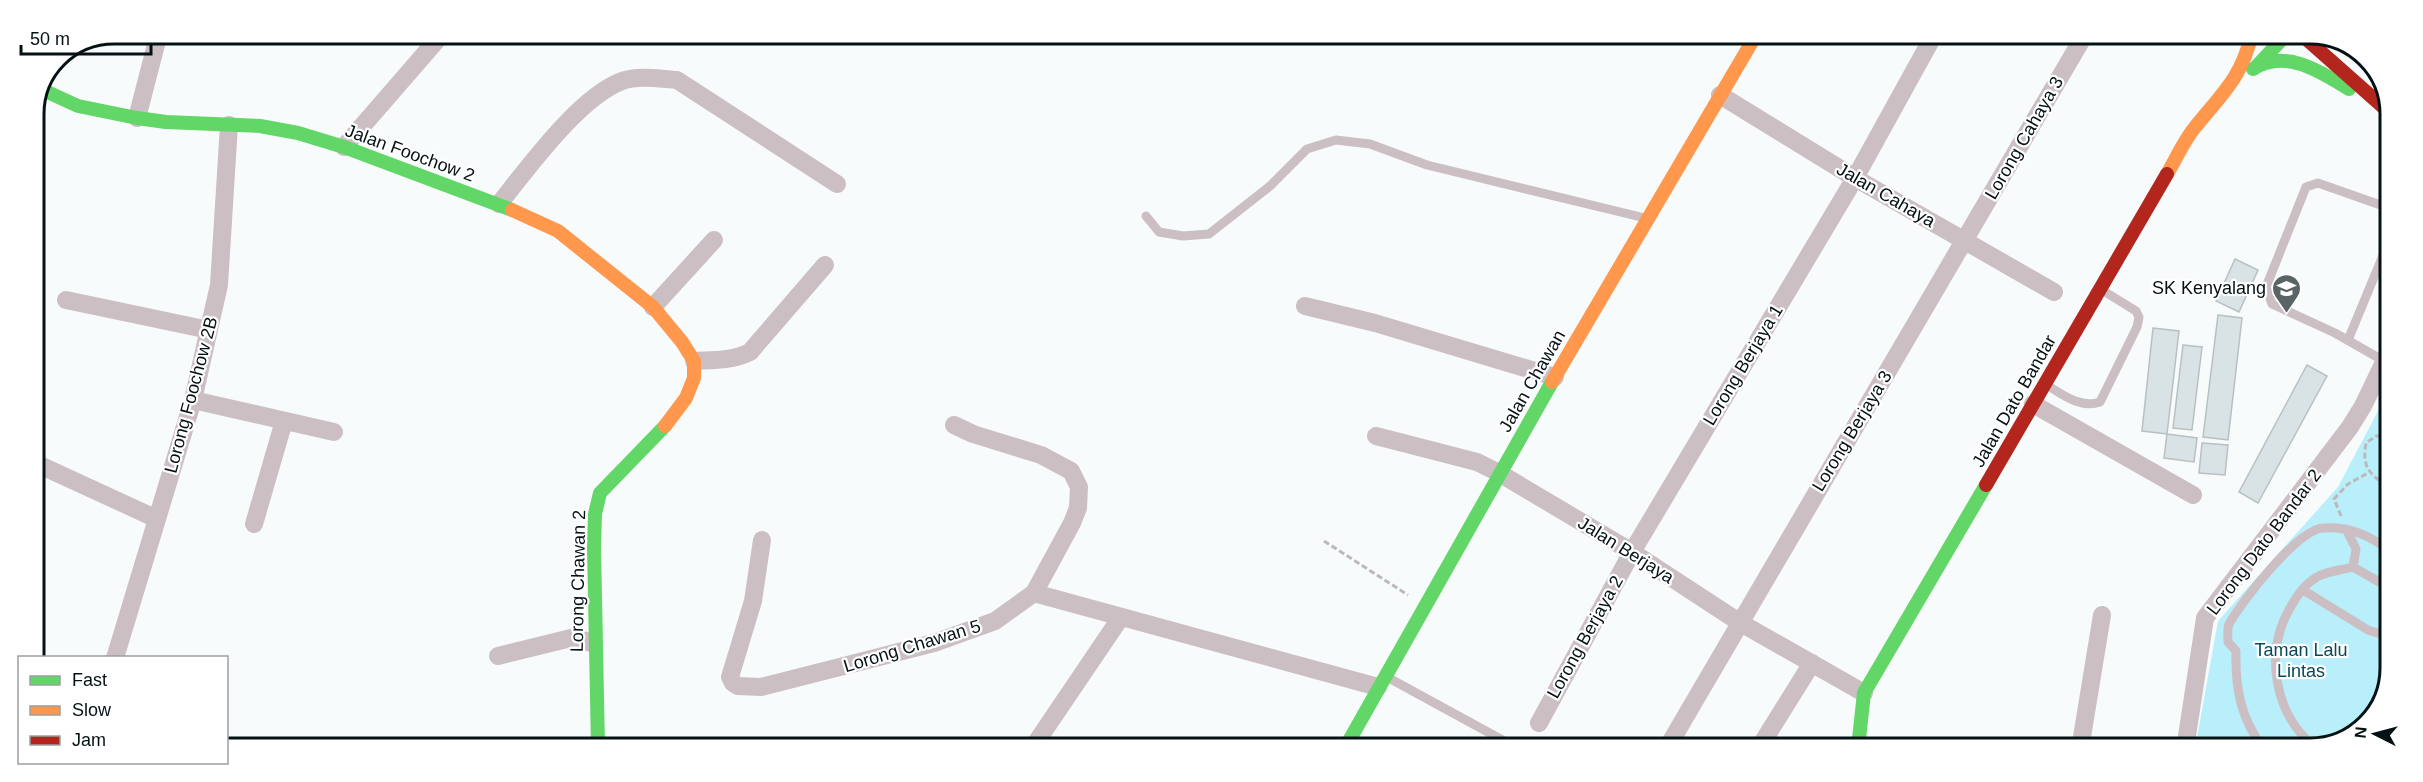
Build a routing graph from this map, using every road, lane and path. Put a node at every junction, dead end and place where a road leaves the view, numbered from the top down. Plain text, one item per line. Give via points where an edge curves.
1 (156, 44) edge
2 (433, 44) edge
3 (1751, 44) edge
4 (1929, 44) edge
5 (2079, 44) edge
6 (2249, 44) edge
7 (2278, 44) edge
8 (2312, 44) edge
9 (2257, 66) junction
10 (2232, 86) junction
11 (47, 92) edge
12 (1720, 95) junction
13 (2378, 103) edge
14 (2379, 107) edge
15 (137, 118) junction
16 (229, 124) junction
17 (344, 147) junction
18 (1855, 178) junction
19 (837, 184) dead end
20 (499, 204) junction
21 (2379, 205) edge
22 (1146, 216) dead end
23 (1648, 219) junction
24 (714, 240) dead end
25 (1964, 241) junction
26 (2379, 265) edge
27 (825, 266) dead end
28 (2100, 289) junction
29 (2054, 292) dead end
30 (66, 300) dead end
31 (1305, 306) dead end
32 (653, 307) junction
33 (209, 330) junction
34 (2349, 340) junction
35 (2379, 354) edge
36 (694, 370) junction
37 (2379, 370) edge
38 (1555, 377) junction
39 (2045, 384) junction
40 (193, 400) junction
41 (2033, 404) junction
42 (284, 421) junction
43 (954, 425) dead end
44 (334, 432) dead end
45 (1376, 436) dead end
46 (2380, 436) edge
47 (44, 467) edge
48 (1499, 473) junction
49 (2368, 473) junction
50 (2380, 481) edge
51 (2193, 495) dead end
52 (157, 519) junction
53 (254, 524) dead end
54 (2346, 529) junction
55 (762, 540) dead end
56 (1324, 541) dead end
57 (2380, 544) edge
58 (1632, 552) junction
59 (2353, 567) junction
60 (2380, 582) edge
61 (2303, 590) junction
62 (1034, 593) junction
63 (1424, 606) junction
64 (2102, 615) dead end
65 (1121, 616) junction
66 (1739, 622) junction
67 (2380, 634) edge
68 (594, 644) junction
69 (115, 656) edge
70 (498, 656) dead end
71 (1812, 663) junction
72 (1382, 682) junction
73 (1864, 693) junction
74 (1539, 723) dead end
75 (598, 738) edge
76 (1039, 738) edge
77 (1351, 738) edge
78 (1497, 738) edge
79 (1673, 738) edge
80 (1765, 738) edge
81 (1859, 738) edge
82 (2082, 738) edge
83 (2187, 738) edge
84 (2255, 738) edge
85 (2307, 738) edge

1 - 15 street
2 - 17 street
3 - 12 main road, Jalan Chawan
4 - 18 street, Lorong Berjaya 1
5 - 25 street, Lorong Cahaya 3
6 - 10 main road via 2243,68
7 - 9 main road
8 - 13 main road
9 - 10 main road
9 - 14 main road via 2298,61
10 - 28 main road, Jalan Dato Bandar via 2194,128
11 - 15 main road, Jalan Foochow 2 via 78,106
12 - 18 street, Jalan Cahaya
12 - 23 main road, Jalan Chawan
15 - 16 main road, Jalan Foochow 2
16 - 17 main road, Jalan Foochow 2 via 298,133
16 - 33 street, Lorong Foochow 2B via 219,285
17 - 20 main road, Jalan Foochow 2
18 - 25 street, Jalan Cahaya
18 - 58 street, Lorong Berjaya 1
19 - 20 street via 677,80 653,78 623,81 600,95 548,143
20 - 32 main road, Jalan Foochow 2 via 558,231
21 - 34 lane via 2318,183 2310,184 2266,287 2272,304
22 - 23 lane via 1159,232 1183,236 1209,234 1270,186 1307,149 1336,140 1370,144 1427,165
23 - 38 main road, Jalan Chawan
24 - 32 street
25 - 29 street, Jalan Cahaya
25 - 66 street, Lorong Berjaya 3
26 - 34 lane
27 - 36 street via 750,352
28 - 39 main road, Jalan Dato Bandar
28 - 39 lane via 2136,311 2139,317 2100,402 2081,403
30 - 33 street
31 - 38 street
32 - 36 main road, Jalan Foochow 2 via 682,342
33 - 40 street, Lorong Foochow 2B
34 - 35 lane
36 - 68 main road, Lorong Chawan 2 via 686,398 672,419 600,493 594,530
37 - 83 street, Lorong Dato Bandar 2 via 2350,427 2205,618
38 - 48 main road, Jalan Chawan
39 - 41 main road, Jalan Dato Bandar
40 - 42 street
40 - 52 street, Lorong Foochow 2B
41 - 51 street
41 - 73 main road, Jalan Dato Bandar
42 - 44 street
42 - 53 street
43 - 62 street, Lorong Chawan 5 via 1041,455 1071,471 1079,487 1078,508 1072,523
45 - 48 street, Jalan Berjaya via 1477,462
46 - 49 path via 2366,443
47 - 52 street
48 - 58 street, Jalan Berjaya
48 - 63 main road, Jalan Chawan
49 - 50 path
49 - 54 path via 2348,484 2334,499
52 - 69 street, Lorong Foochow 2B
54 - 57 lane
54 - 59 lane via 2356,549
54 - 84 lane via 2320,528 2294,545 2260,581 2228,626 2228,642 2236,651 2240,705
55 - 62 street, Lorong Chawan 5 via 753,602 730,677 738,686 761,687 934,643 995,621
56 - 63 path
58 - 66 street, Jalan Berjaya
58 - 74 street, Lorong Berjaya 2
59 - 60 lane
59 - 61 lane via 2316,577
61 - 67 lane
61 - 85 lane via 2280,625 2274,664 2293,722
62 - 65 street
63 - 72 main road, Jalan Chawan
64 - 82 street
65 - 72 street
65 - 76 street
66 - 71 street, Jalan Berjaya
66 - 79 street, Lorong Berjaya 3
68 - 70 street via 575,638
68 - 75 main road, Lorong Chawan 2
71 - 73 street, Jalan Berjaya
71 - 80 street
72 - 77 main road, Jalan Chawan
72 - 78 lane
73 - 81 main road, Jalan Dato Bandar

